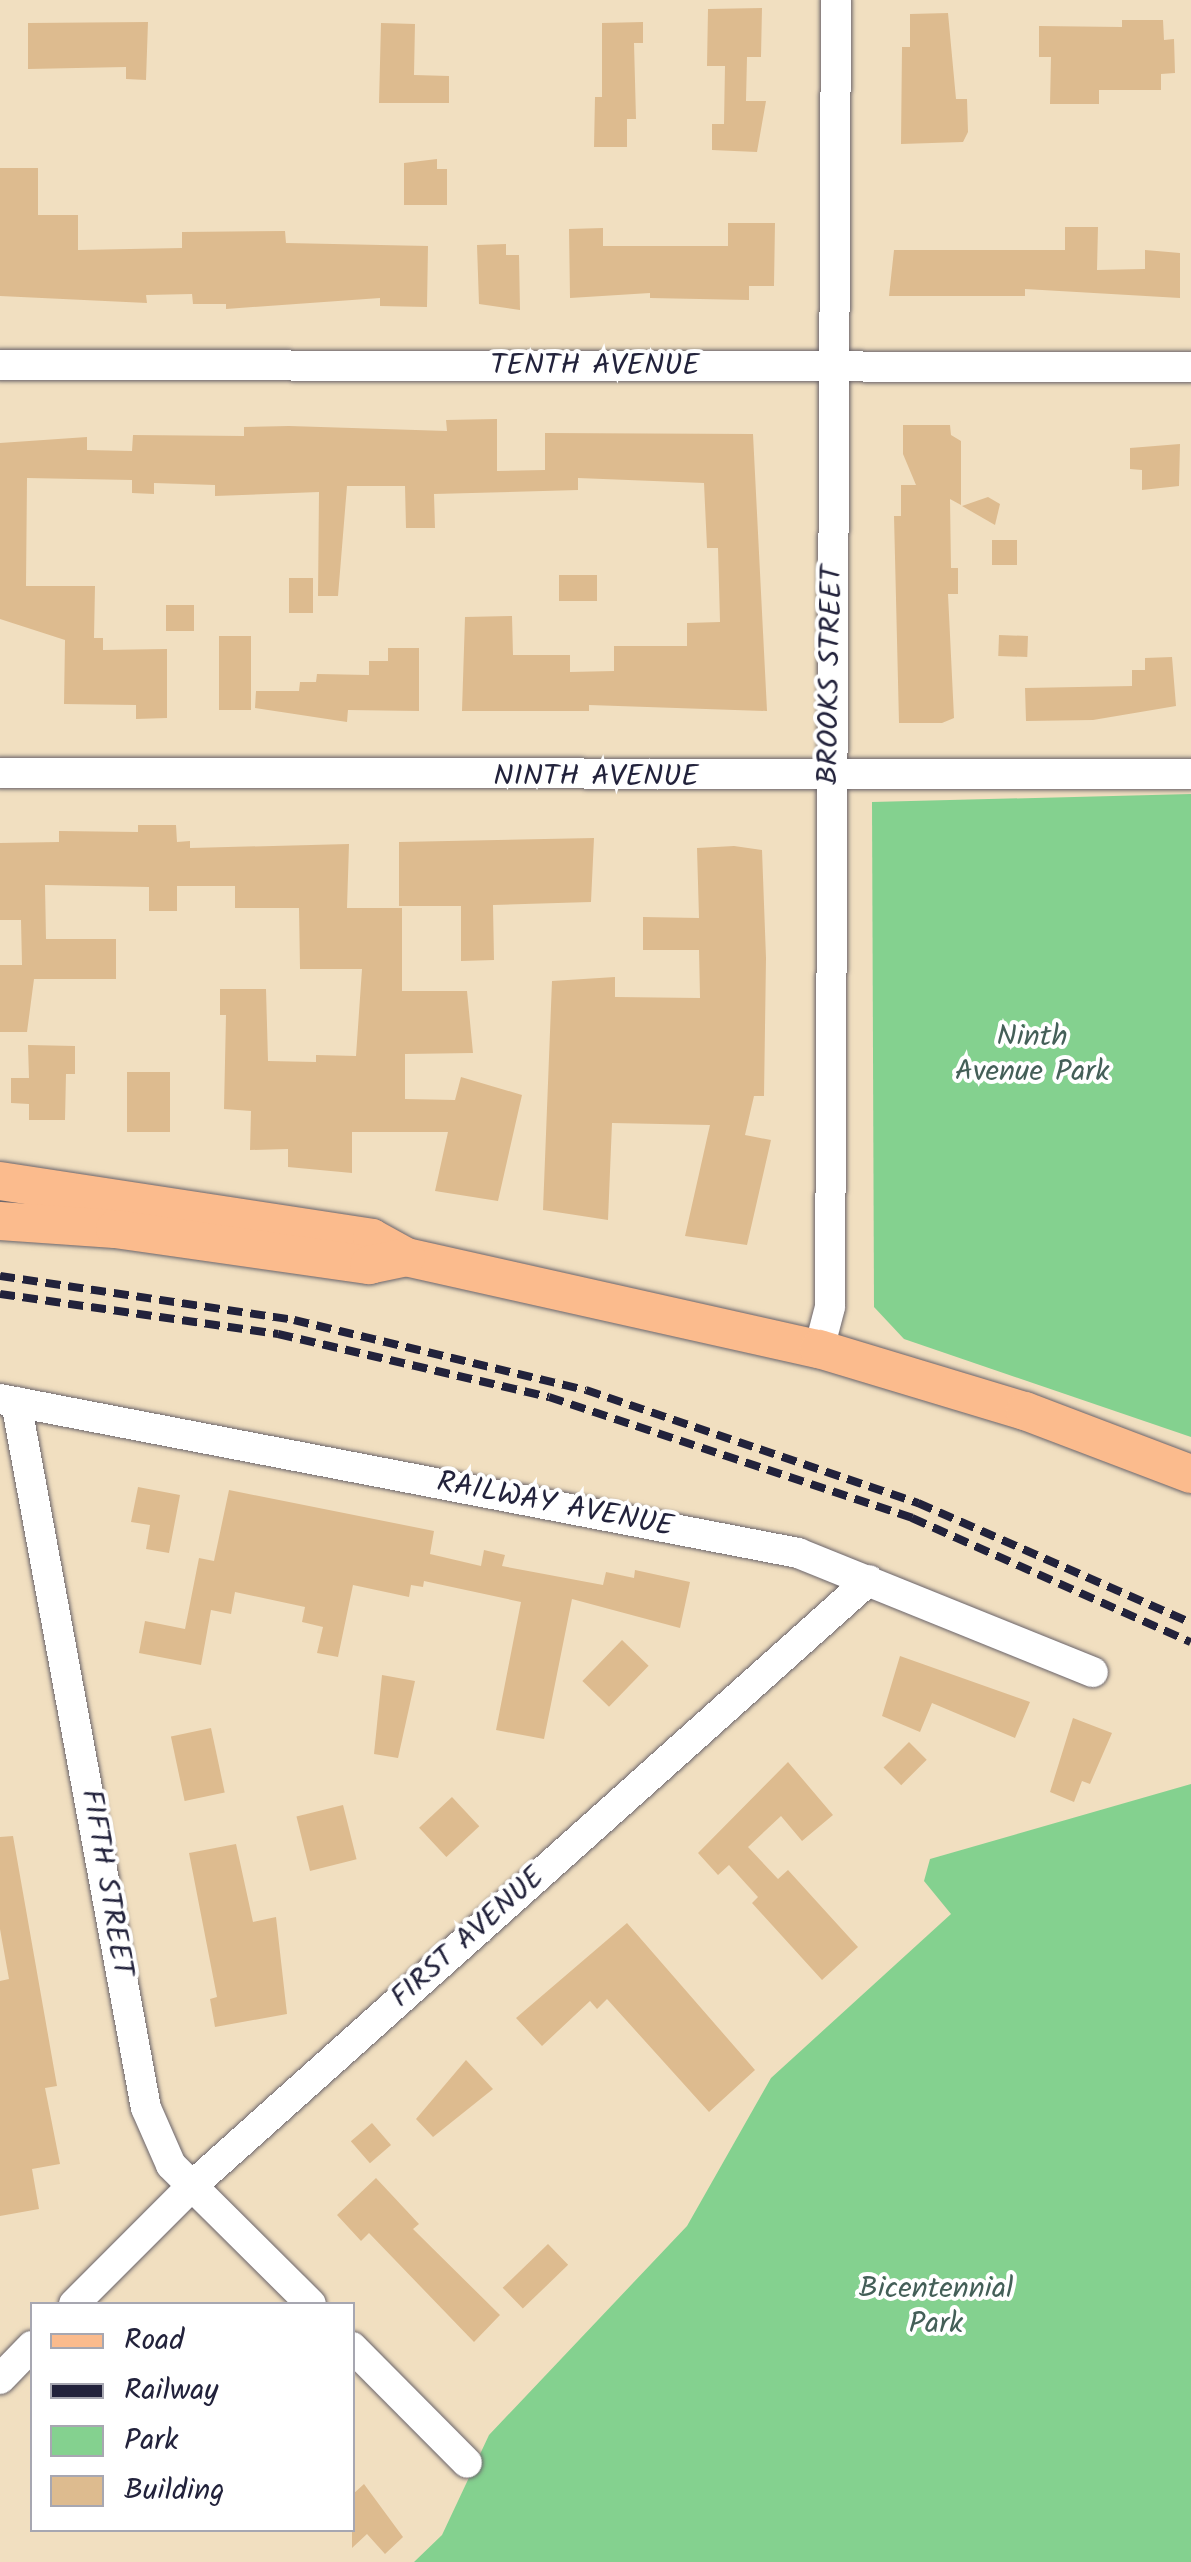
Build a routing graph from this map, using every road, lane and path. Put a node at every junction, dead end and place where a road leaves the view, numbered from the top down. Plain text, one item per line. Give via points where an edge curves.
1 (836, 0) edge
2 (0, 365) edge
3 (836, 367) junction
4 (1191, 367) edge
5 (0, 773) edge
6 (1191, 774) edge
7 (830, 778) junction
8 (0, 1181) edge
9 (0, 1222) edge
10 (406, 1257) junction
11 (818, 1349) junction
12 (8, 1400) edge
13 (1191, 1474) edge
14 (869, 1580) junction
15 (1093, 1672) dead end
16 (193, 2184) junction
17 (76, 2302) edge
18 (309, 2302) edge
19 (30, 2348) edge
20 (355, 2350) edge
21 (0, 2379) edge
22 (467, 2463) dead end

1 - 3 street, BROOKS STREET
2 - 3 street, TENTH AVENUE
3 - 4 street, TENTH AVENUE
3 - 7 street, BROOKS STREET
5 - 7 street, NINTH AVENUE
6 - 7 street, NINTH AVENUE
7 - 11 street, BROOKS STREET via 830,1307
8 - 10 main road via 372,1238
9 - 10 main road via 115,1229 370,1265
10 - 11 main road
11 - 13 main road via 1025,1411
12 - 14 street, RAILWAY AVENUE via 798,1553
12 - 16 street, FIFTH STREET via 146,2108 172,2165
14 - 15 street, RAILWAY AVENUE
14 - 16 street, FIRST AVENUE
16 - 17 street, FIRST AVENUE
16 - 18 street, FIFTH STREET
19 - 21 street
20 - 22 street

